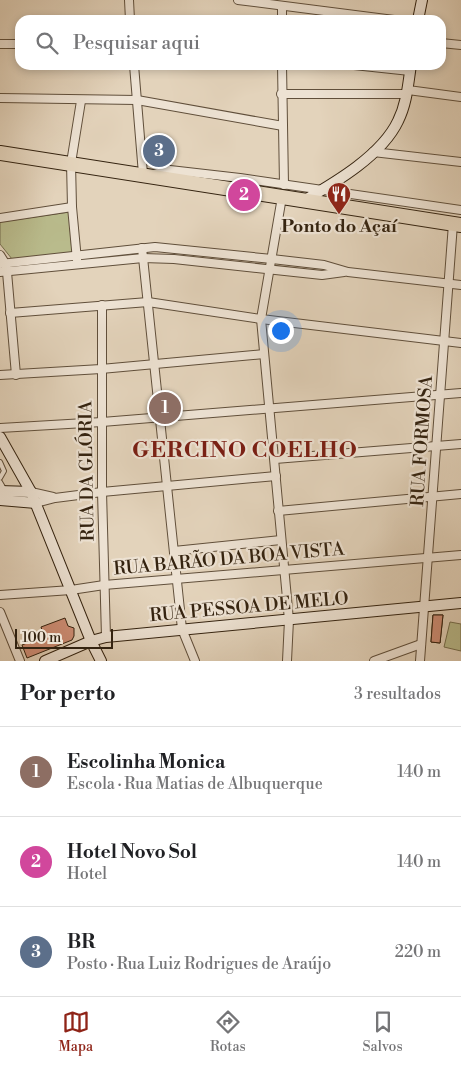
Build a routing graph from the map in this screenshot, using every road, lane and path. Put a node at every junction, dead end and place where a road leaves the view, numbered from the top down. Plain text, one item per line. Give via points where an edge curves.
1 (129, 0) edge
2 (238, 0) edge
3 (422, 0) edge
4 (282, 6) junction
5 (326, 10) junction
6 (130, 15) edge
7 (282, 15) edge
8 (326, 15) edge
9 (360, 15) edge
10 (419, 15) edge
11 (0, 44) edge
12 (15, 44) edge
13 (446, 44) edge
14 (461, 45) edge
15 (134, 70) edge
16 (282, 70) edge
17 (411, 70) edge
18 (408, 92) junction
19 (281, 94) junction
20 (461, 97) edge
21 (0, 98) edge
22 (137, 100) junction
23 (81, 101) junction
24 (283, 126) junction
25 (0, 149) edge
26 (373, 152) junction
27 (10, 156) edge
28 (461, 162) edge
29 (71, 163) junction
30 (146, 175) junction
31 (322, 190) junction
32 (283, 191) junction
33 (305, 200) junction
34 (72, 207) junction
35 (461, 210) edge
36 (0, 218) edge
37 (457, 224) edge
38 (142, 248) junction
39 (0, 255) edge
40 (77, 255) junction
41 (143, 258) junction
42 (272, 259) junction
43 (78, 264) junction
44 (3, 268) edge
45 (269, 270) junction
46 (348, 272) junction
47 (448, 284) junction
48 (461, 285) edge
49 (148, 302) junction
50 (102, 305) junction
51 (10, 314) junction
52 (261, 319) junction
53 (444, 341) junction
54 (461, 343) edge
55 (264, 354) junction
56 (153, 364) junction
57 (101, 369) junction
58 (16, 375) junction
59 (0, 376) edge
60 (461, 393) edge
61 (440, 394) junction
62 (270, 408) junction
63 (159, 418) junction
64 (102, 422) junction
65 (0, 428) edge
66 (0, 437) edge
67 (461, 444) edge
68 (436, 446) junction
69 (275, 459) junction
70 (0, 462) edge
71 (276, 476) junction
72 (0, 478) edge
73 (167, 487) junction
74 (31, 492) junction
75 (102, 492) junction
76 (3, 493) edge
77 (461, 494) edge
78 (433, 495) junction
79 (55, 498) junction
80 (36, 503) junction
81 (278, 511) junction
82 (281, 540) junction
83 (174, 551) junction
84 (461, 555) edge
85 (428, 557) junction
86 (285, 570) junction
87 (176, 580) junction
88 (104, 585) junction
89 (71, 590) junction
90 (0, 595) edge
91 (461, 603) edge
92 (423, 608) junction
93 (0, 612) edge
94 (289, 620) junction
95 (182, 629) junction
96 (106, 637) junction
97 (91, 641) junction
98 (421, 644) junction
99 (20, 661) edge
100 (45, 661) edge
101 (101, 661) edge
102 (195, 661) edge
103 (288, 661) edge
104 (374, 661) edge
105 (420, 661) edge

1 - 6 street
2 - 4 street
3 - 10 street
4 - 5 street
4 - 7 street
5 - 8 street
5 - 9 street
11 - 12 street
13 - 14 street
15 - 22 street
16 - 19 street
17 - 18 street
18 - 19 street
18 - 20 street
18 - 26 street via 393,130
19 - 24 street
21 - 23 street
22 - 23 street
22 - 24 street
22 - 30 street
23 - 29 street
24 - 32 street
25 - 27 highway
26 - 28 street
26 - 31 street
27 - 29 highway
29 - 30 highway
29 - 34 street
30 - 32 highway
31 - 32 street
31 - 33 street
31 - 35 street
32 - 33 highway
32 - 42 street
33 - 37 highway
34 - 36 street
34 - 40 street
37 - 47 street, RUA FORMOSA
38 - 40 street
38 - 41 street
38 - 42 street
39 - 44 street
40 - 43 street
40 - 44 street
41 - 43 street
41 - 45 street
41 - 49 street
42 - 45 street
42 - 46 street via 324,265
43 - 44 street
44 - 51 street
45 - 46 street via 322,275
45 - 52 street
46 - 47 street
47 - 48 street
47 - 53 street, RUA FORMOSA
49 - 50 street
49 - 52 street
49 - 56 street
50 - 51 street
50 - 57 street, RUA DA GLÓRIA
51 - 58 street
52 - 53 street
52 - 55 street
53 - 54 street
53 - 61 street, RUA FORMOSA
55 - 56 street
55 - 62 street
56 - 57 street
56 - 63 street
57 - 58 street
57 - 64 street, RUA DA GLÓRIA
58 - 59 street
60 - 61 street
61 - 62 street
61 - 68 street, RUA FORMOSA
62 - 63 street
62 - 69 street
63 - 64 street
63 - 73 street
64 - 65 street
64 - 75 street, RUA DA GLÓRIA
66 - 74 street
67 - 68 street
68 - 69 street
68 - 78 street, RUA FORMOSA
69 - 71 street
70 - 72 lane via 4,471
71 - 73 street
71 - 81 street
73 - 75 street
73 - 83 street
74 - 76 street
74 - 79 street
74 - 80 street
75 - 79 street
75 - 88 street, RUA DA GLÓRIA
76 - 80 street
77 - 78 street
78 - 81 street
78 - 85 street, RUA FORMOSA
79 - 80 street
80 - 89 street
81 - 82 street
82 - 83 street
82 - 86 street
83 - 87 street
84 - 85 street, RUA BARÃO DA BOA VISTA
85 - 86 street, RUA BARÃO DA BOA VISTA
85 - 92 street, RUA FORMOSA
86 - 87 street, RUA BARÃO DA BOA VISTA
86 - 94 street
87 - 88 street, RUA BARÃO DA BOA VISTA
87 - 95 street
88 - 89 street, RUA BARÃO DA BOA VISTA
88 - 96 street, RUA DA GLÓRIA
89 - 90 street, RUA BARÃO DA BOA VISTA
89 - 97 street
91 - 92 street, RUA PESSOA DE MELO
92 - 94 street, RUA PESSOA DE MELO
92 - 98 street, RUA FORMOSA
93 - 99 street
94 - 95 street, RUA PESSOA DE MELO
94 - 103 street
95 - 96 street, RUA PESSOA DE MELO
95 - 102 street
96 - 97 street, RUA PESSOA DE MELO
97 - 100 street, RUA PESSOA DE MELO
97 - 101 street
98 - 104 street
98 - 105 street, RUA FORMOSA

